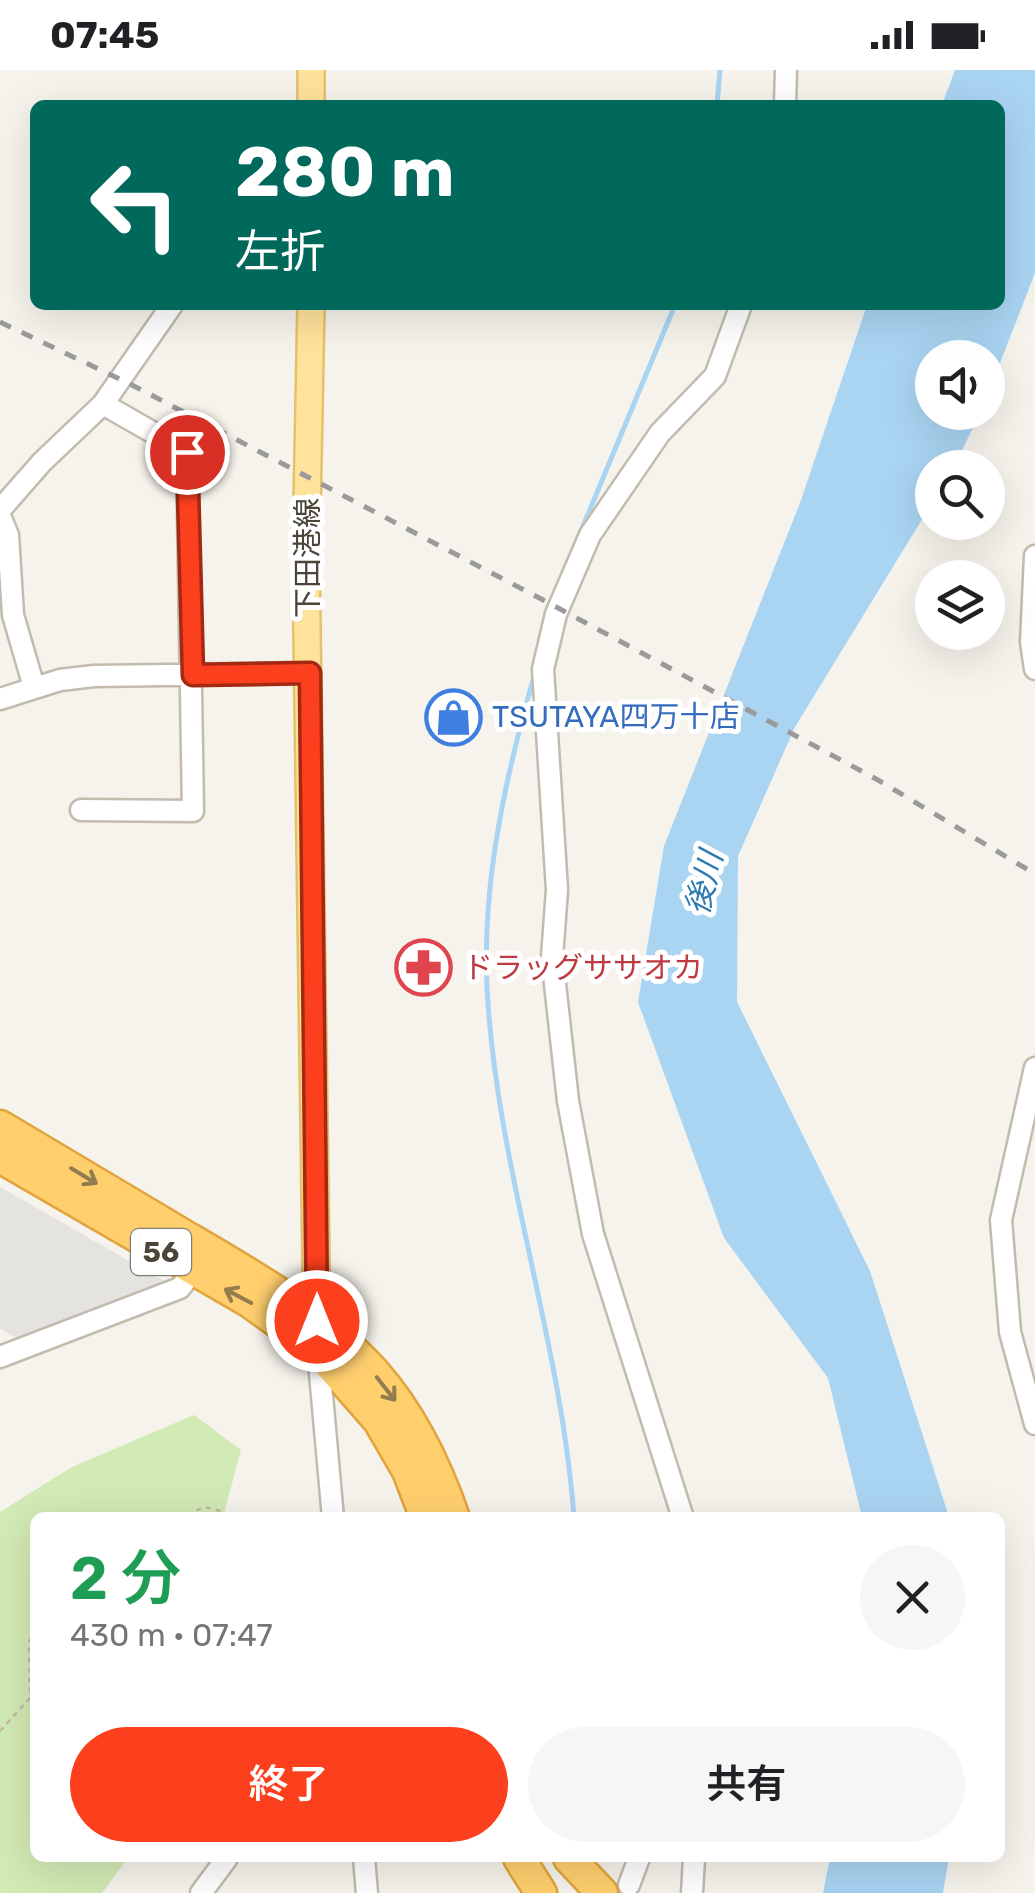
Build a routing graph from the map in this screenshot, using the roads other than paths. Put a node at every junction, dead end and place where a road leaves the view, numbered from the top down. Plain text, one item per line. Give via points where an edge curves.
1 (311, 70) edge
2 (786, 70) edge
3 (311, 100) edge
4 (785, 100) edge
5 (169, 310) edge
6 (311, 310) edge
7 (739, 310) edge
8 (103, 404) junction
9 (0, 517) edge
10 (1035, 556) edge
11 (1035, 669) edge
12 (310, 673) junction
13 (193, 675) junction
14 (34, 687) junction
15 (0, 698) edge
16 (81, 810) dead end
17 (1035, 1068) edge
18 (1031, 1102) edge
19 (0, 1126) edge
20 (0, 1157) edge
21 (192, 1272) junction
22 (318, 1336) junction
23 (5, 1349) edge
24 (1035, 1424) edge
25 (332, 1512) edge
26 (423, 1512) edge
27 (452, 1512) edge
28 (682, 1512) edge
29 (224, 1862) edge
30 (364, 1862) edge
31 (522, 1862) edge
32 (575, 1862) edge
33 (636, 1862) edge
34 (694, 1862) edge
35 (615, 1889) edge
36 (200, 1893) edge
37 (367, 1893) edge
38 (541, 1893) edge
39 (692, 1893) edge

1 - 3 main road
2 - 4 street
5 - 8 street
6 - 12 main road, 下田港線
7 - 28 street via 714,376 660,433 590,535 556,614 543,669 558,890 552,957 568,1101 593,1234
8 - 9 street via 42,462
8 - 13 street via 187,452
9 - 14 street via 8,536 13,615
10 - 11 street
12 - 13 street
12 - 22 main road, 下田港線
13 - 14 street via 94,676
13 - 16 street via 193,811
14 - 15 street
17 - 18 street
18 - 24 street via 1001,1220 1010,1332
19 -> 22 highway, 56 via 263,1282
20 - 21 highway, 56
22 -> 21 highway, 56
21 - 23 street via 180,1288
22 - 25 street
22 - 26 highway, 56 via 387,1432
22 -> 27 highway, 56 via 373,1371 406,1413
29 - 36 street
30 - 37 street
31 - 38 highway
32 - 35 highway
33 - 35 street
34 - 39 street

